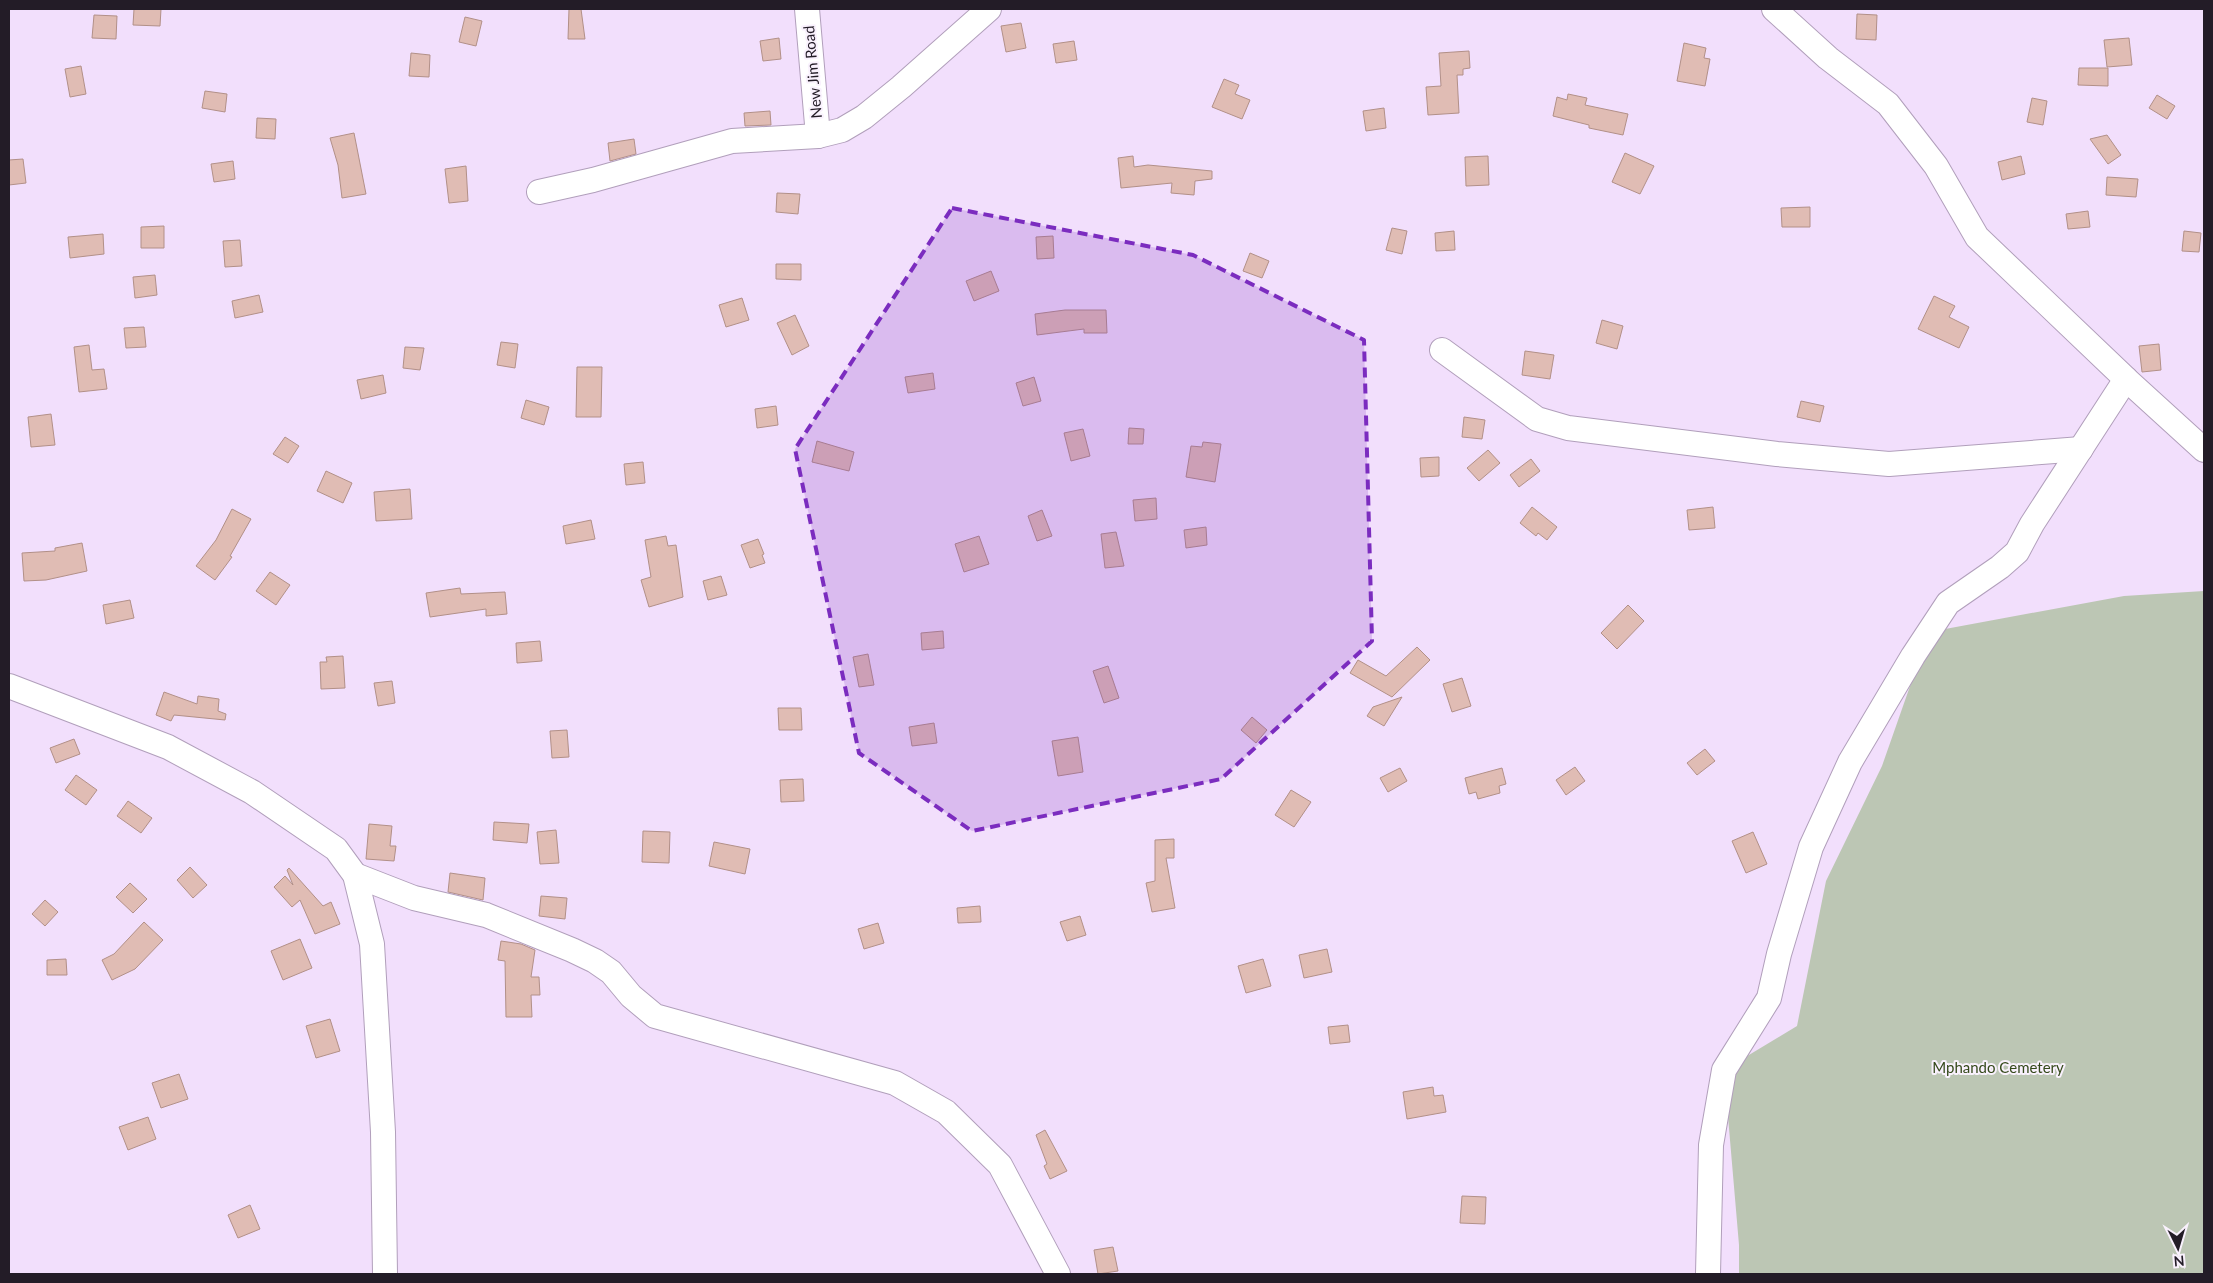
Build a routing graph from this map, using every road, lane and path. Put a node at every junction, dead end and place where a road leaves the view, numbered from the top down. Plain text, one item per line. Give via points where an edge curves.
1 (807, 9) edge
2 (989, 9) edge
3 (1774, 9) edge
4 (818, 136) junction
5 (539, 192) dead end
6 (1442, 350) dead end
7 (2126, 379) junction
8 (2081, 449) junction
9 (2204, 450) edge
10 (9, 686) edge
11 (355, 875) junction
12 (385, 1274) edge
13 (1058, 1274) edge
14 (1708, 1274) edge

1 - 4 street, New Jim Road
2 - 4 street via 864,117 842,130
3 - 7 street via 1828,58 1888,104 1936,166 1977,237
4 - 5 street via 732,141
6 - 8 street via 1538,419 1568,428 1889,464
7 - 8 street
7 - 9 street
8 - 14 street via 2017,552 1948,603 1850,762 1810,847 1769,998 1724,1070 1711,1145
10 - 11 street via 168,747 252,792 336,849
11 - 12 street via 372,944 383,1132
11 - 13 street via 414,898 486,915 572,950 611,972 654,1016 895,1083 946,1112 1000,1165

